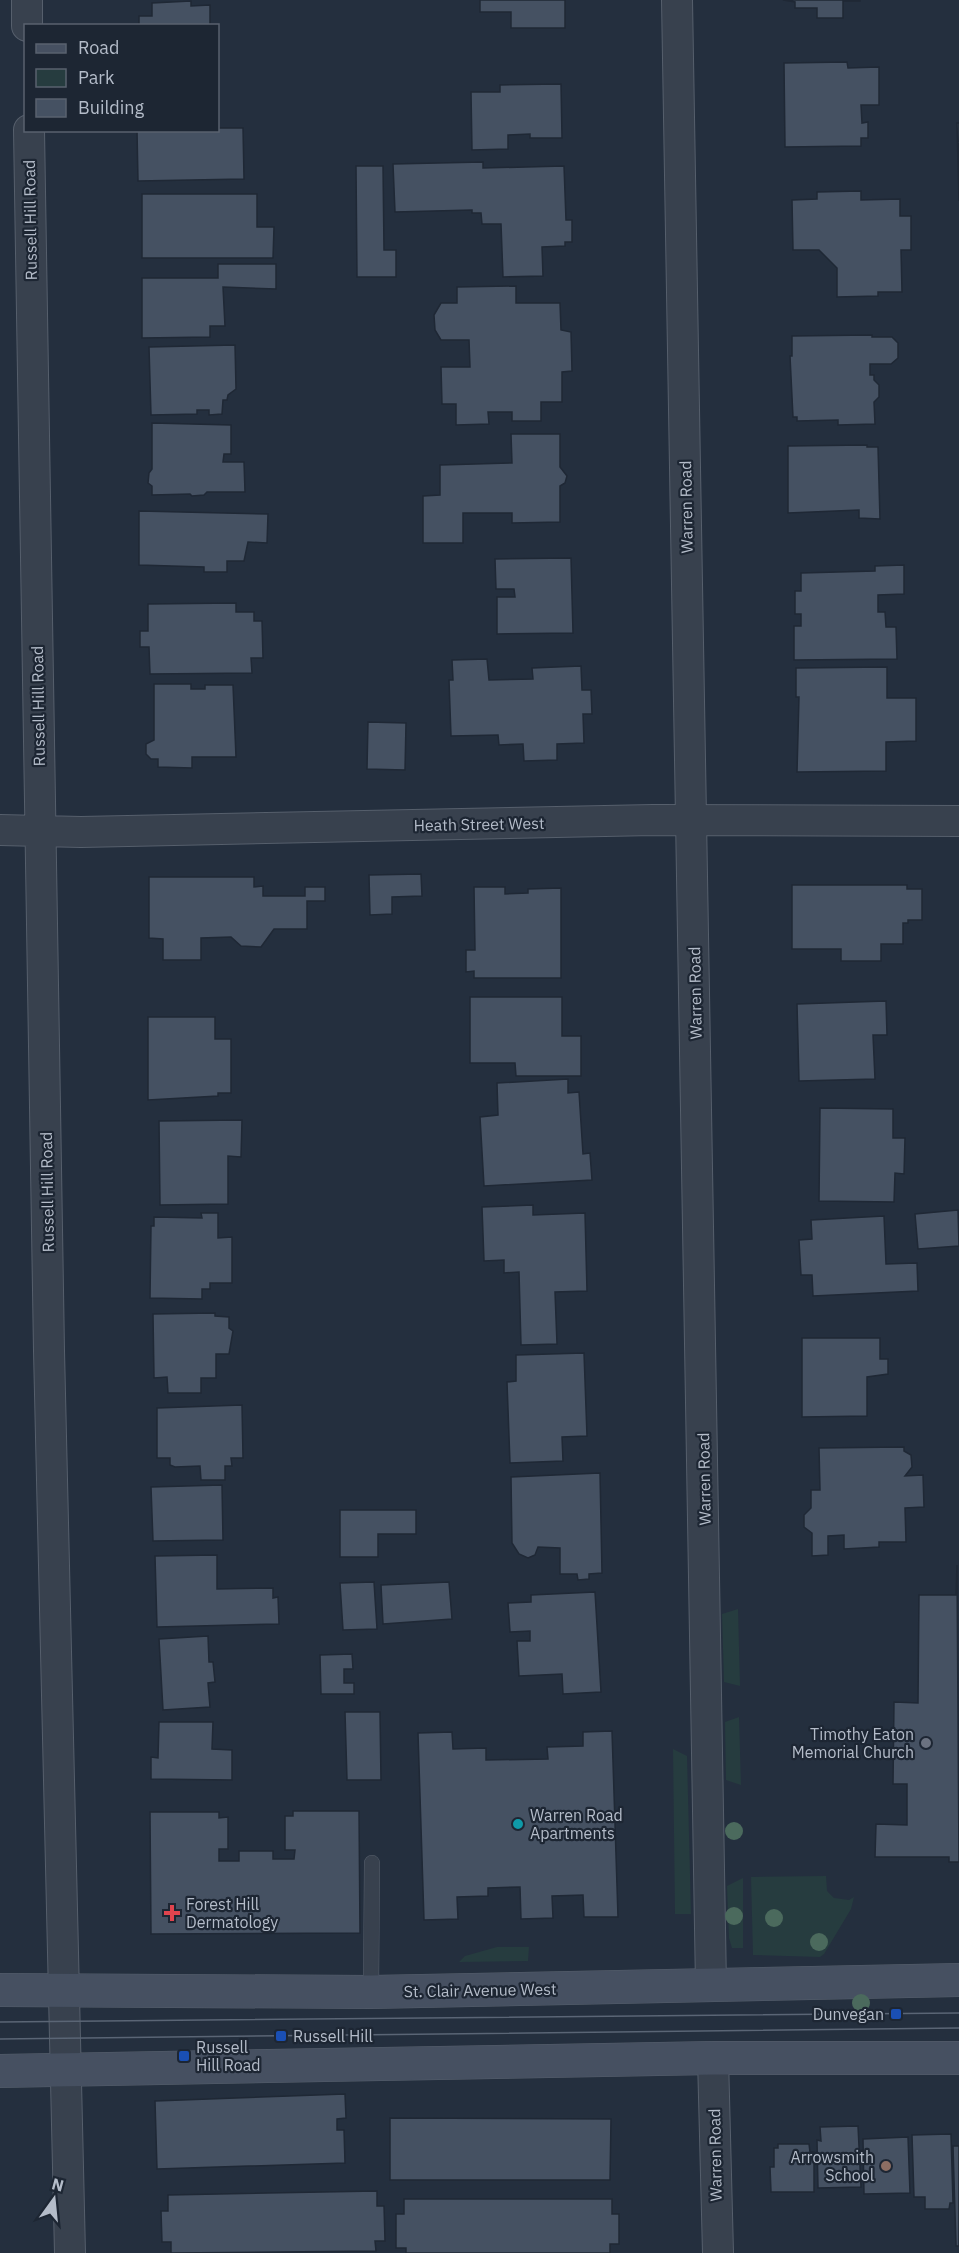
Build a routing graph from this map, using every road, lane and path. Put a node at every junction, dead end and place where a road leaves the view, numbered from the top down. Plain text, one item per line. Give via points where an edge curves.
1 (27, 0) edge
2 (677, 0) edge
3 (27, 24) edge
4 (29, 132) edge
5 (692, 820) junction
6 (959, 821) edge
7 (0, 830) edge
8 (40, 830) junction
9 (372, 1863) dead end
10 (959, 1980) edge
11 (711, 1986) junction
12 (0, 1990) edge
13 (62, 1990) junction
14 (371, 1992) junction
15 (713, 2058) junction
16 (959, 2058) edge
17 (65, 2071) junction
18 (0, 2072) edge
19 (70, 2253) edge
20 (718, 2253) edge

1 - 3 street
2 - 5 street, Warren Road
4 - 8 street, Russell Hill Road
5 - 6 street, Heath Street West
5 - 8 street, Heath Street West
5 - 11 street, Warren Road
7 - 8 street, Heath Street West
8 - 13 street, Russell Hill Road
9 - 14 lane
10 - 11 main road, St. Clair Avenue West
11 - 14 main road, St. Clair Avenue West
12 - 13 main road, St. Clair Avenue West
13 - 14 main road, St. Clair Avenue West
13 - 17 street, Russell Hill Road
15 - 16 main road
15 - 17 main road
15 - 20 street, Warren Road
17 - 18 main road
17 - 19 street, Russell Hill Road

